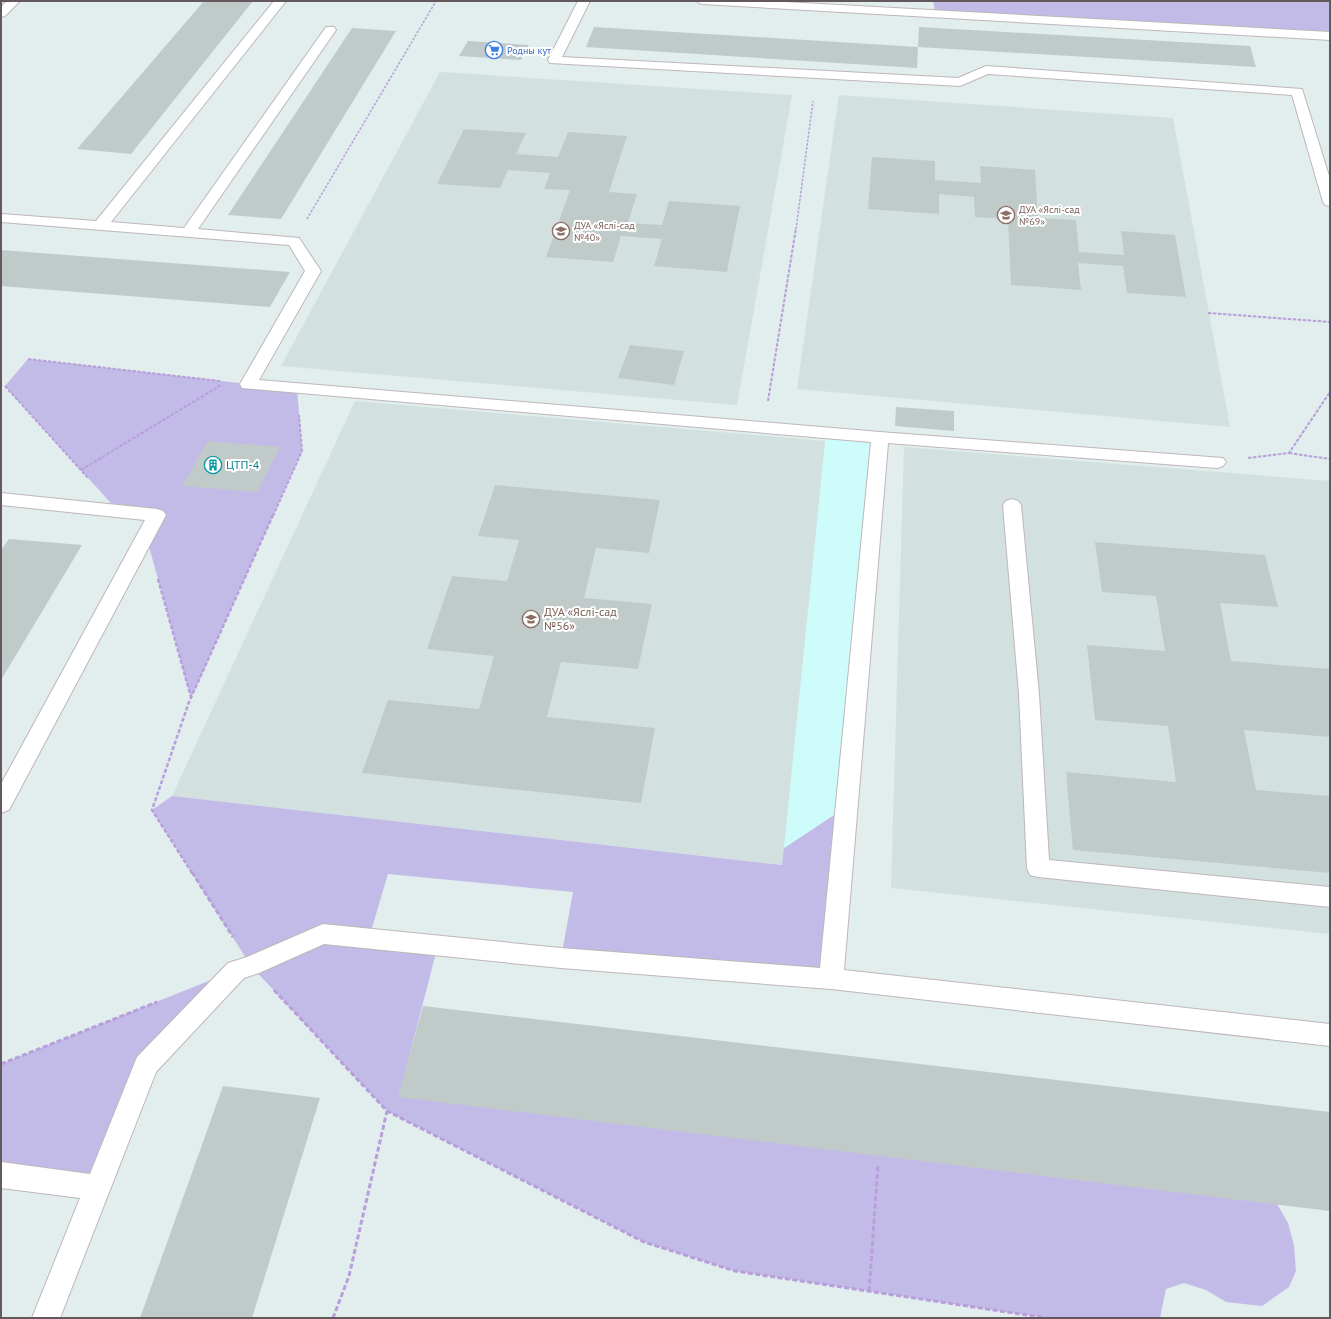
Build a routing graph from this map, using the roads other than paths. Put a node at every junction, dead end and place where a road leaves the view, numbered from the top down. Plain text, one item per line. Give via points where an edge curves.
1 (14, 1) edge
2 (280, 1) edge
3 (584, 1) edge
4 (703, 1) edge
5 (1, 13) edge
6 (330, 30) dead end
7 (1330, 36) edge
8 (1330, 202) edge
9 (1, 218) edge
10 (100, 226) junction
11 (188, 233) junction
12 (880, 437) junction
13 (1217, 462) road end
14 (1, 499) edge
15 (1012, 505) dead end
16 (1, 804) edge
17 (1330, 897) edge
18 (831, 979) junction
19 (1330, 1035) edge
20 (1, 1175) edge
21 (98, 1188) junction
22 (46, 1318) edge

1 - 5 lane
2 - 10 lane
3 - 8 lane via 554,60 960,82 986,70 1297,92
4 - 7 lane
6 - 11 lane
9 - 10 lane
10 - 11 lane
11 - 12 lane via 294,241 313,271 248,384
12 - 13 lane
12 - 18 lane
14 - 16 lane via 157,515
15 - 17 lane via 1029,694 1038,868
18 - 19 lane
18 - 21 lane via 561,958 322,934 251,966 236,970 146,1065
20 - 21 lane
21 - 22 lane

